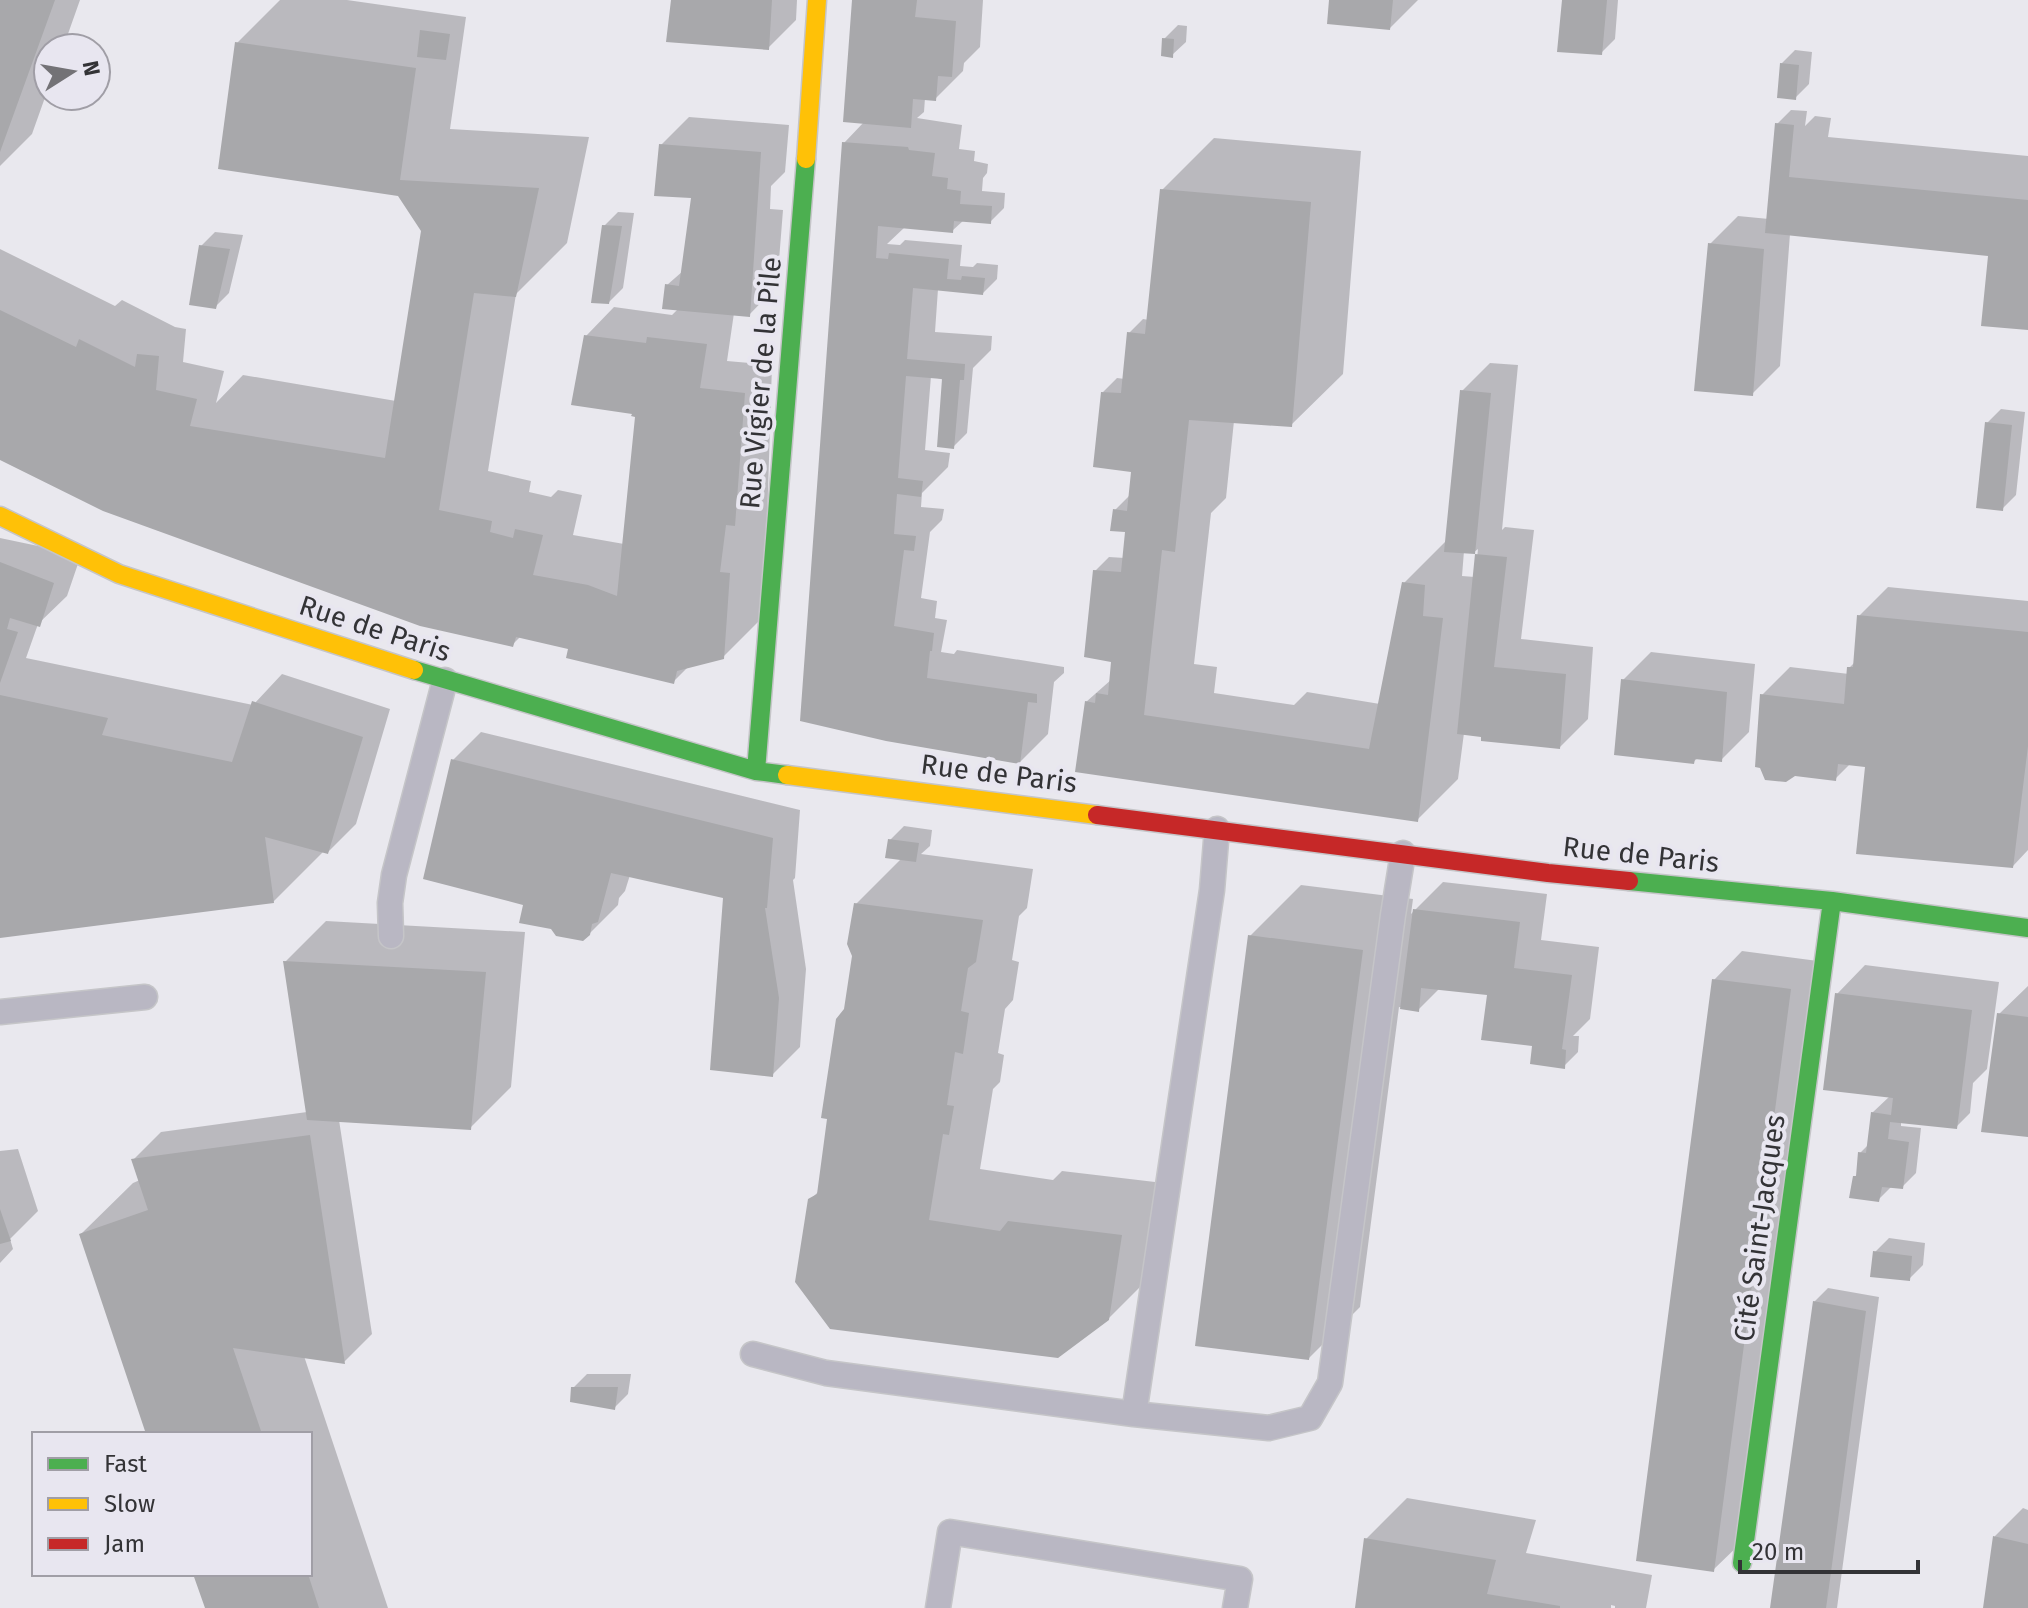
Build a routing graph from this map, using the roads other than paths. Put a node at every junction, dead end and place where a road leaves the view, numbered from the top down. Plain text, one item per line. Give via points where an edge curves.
1 (817, 0) edge
2 (0, 516) edge
3 (445, 680) junction
4 (756, 771) junction
5 (1217, 829) junction
6 (1403, 853) junction
7 (1832, 901) junction
8 (2028, 928) edge
9 (391, 936) dead end
10 (145, 997) dead end
11 (0, 1012) edge
12 (753, 1354) dead end
13 (1134, 1414) junction
14 (1742, 1563) dead end
15 (938, 1608) edge
16 (1235, 1608) edge

1 - 4 street, Rue Vigier de la Pile
2 - 3 street, Rue de Paris via 119,574
3 - 4 street, Rue de Paris
3 - 9 lane via 394,875
4 - 5 street, Rue de Paris
5 - 6 street, Rue de Paris
5 - 13 lane
6 - 7 street, Rue de Paris
6 - 13 lane via 1330,1383 1310,1418 1269,1428
7 - 8 street, Rue de Paris
7 - 14 street, Cité Saint-Jacques
10 - 11 lane
12 - 13 lane via 826,1373
15 - 16 lane via 950,1532 1240,1579

